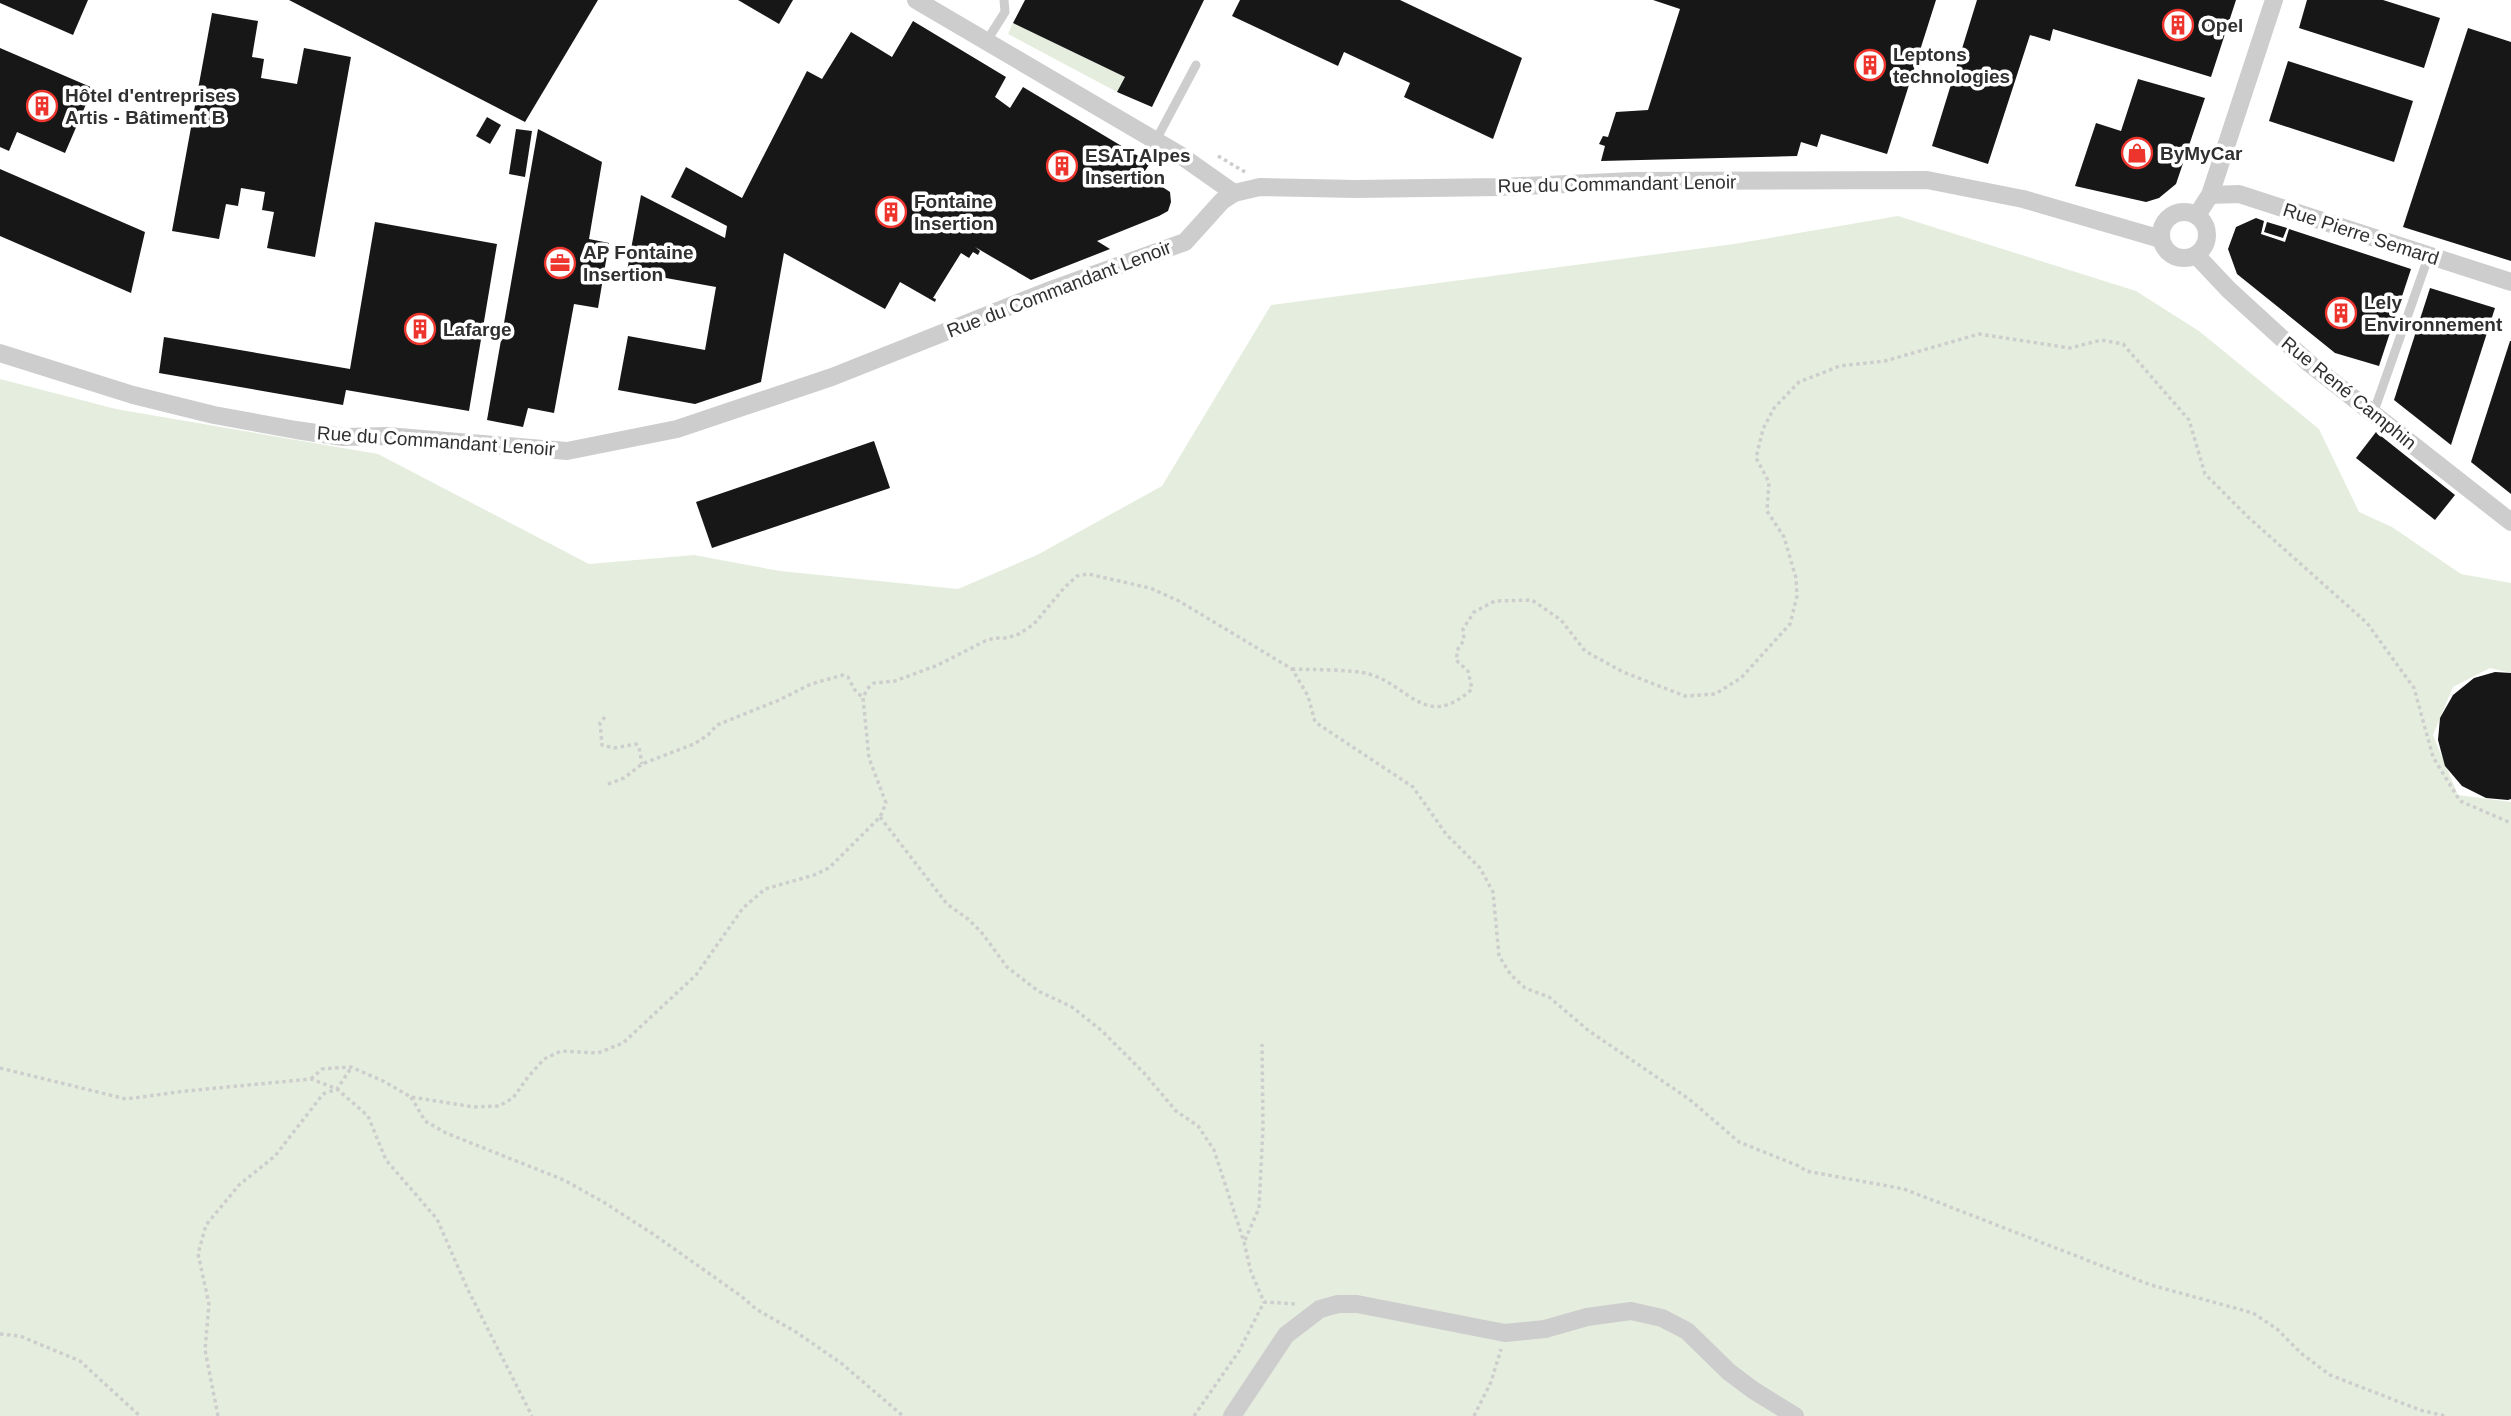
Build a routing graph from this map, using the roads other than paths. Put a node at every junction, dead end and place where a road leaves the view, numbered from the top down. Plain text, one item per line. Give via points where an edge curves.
1 (916, 0) edge
2 (1004, 0) edge
3 (2274, 0) edge
4 (986, 42) junction
5 (1196, 65) dead end
6 (1156, 140) junction
7 (1234, 193) junction
8 (2210, 195) junction
9 (2197, 215) junction
10 (2161, 239) junction
11 (2196, 255) junction
12 (2429, 255) junction
13 (2511, 282) edge
14 (0, 353) edge
15 (2373, 414) junction
16 (2511, 522) edge
17 (1232, 1416) edge
18 (1795, 1416) edge

1 - 4 street
2 - 4 lane via 1005,12
3 - 8 street
4 - 6 street
5 - 6 lane
6 - 7 street
7 - 10 street, Rue du Commandant Lenoir via 1260,187 1927,180 2023,199
7 - 14 street, Rue du Commandant Lenoir via 1185,242 716,418 567,451 296,430 133,395
8 - 9 street
8 - 12 street, Rue Pierre Semard via 2239,194
9 - 10 street via 2174,214 2164,224
9 - 11 street via 2207,233
10 - 11 street via 2175,256
11 - 15 street, Rue René Camphin via 2310,364
12 - 13 street, Rue Pierre Semard
12 - 15 lane
15 - 16 street, Rue René Camphin
17 - 18 street via 1286,1335 1320,1309 1338,1304 1505,1333 1631,1311 1662,1318 1687,1331 1753,1391

